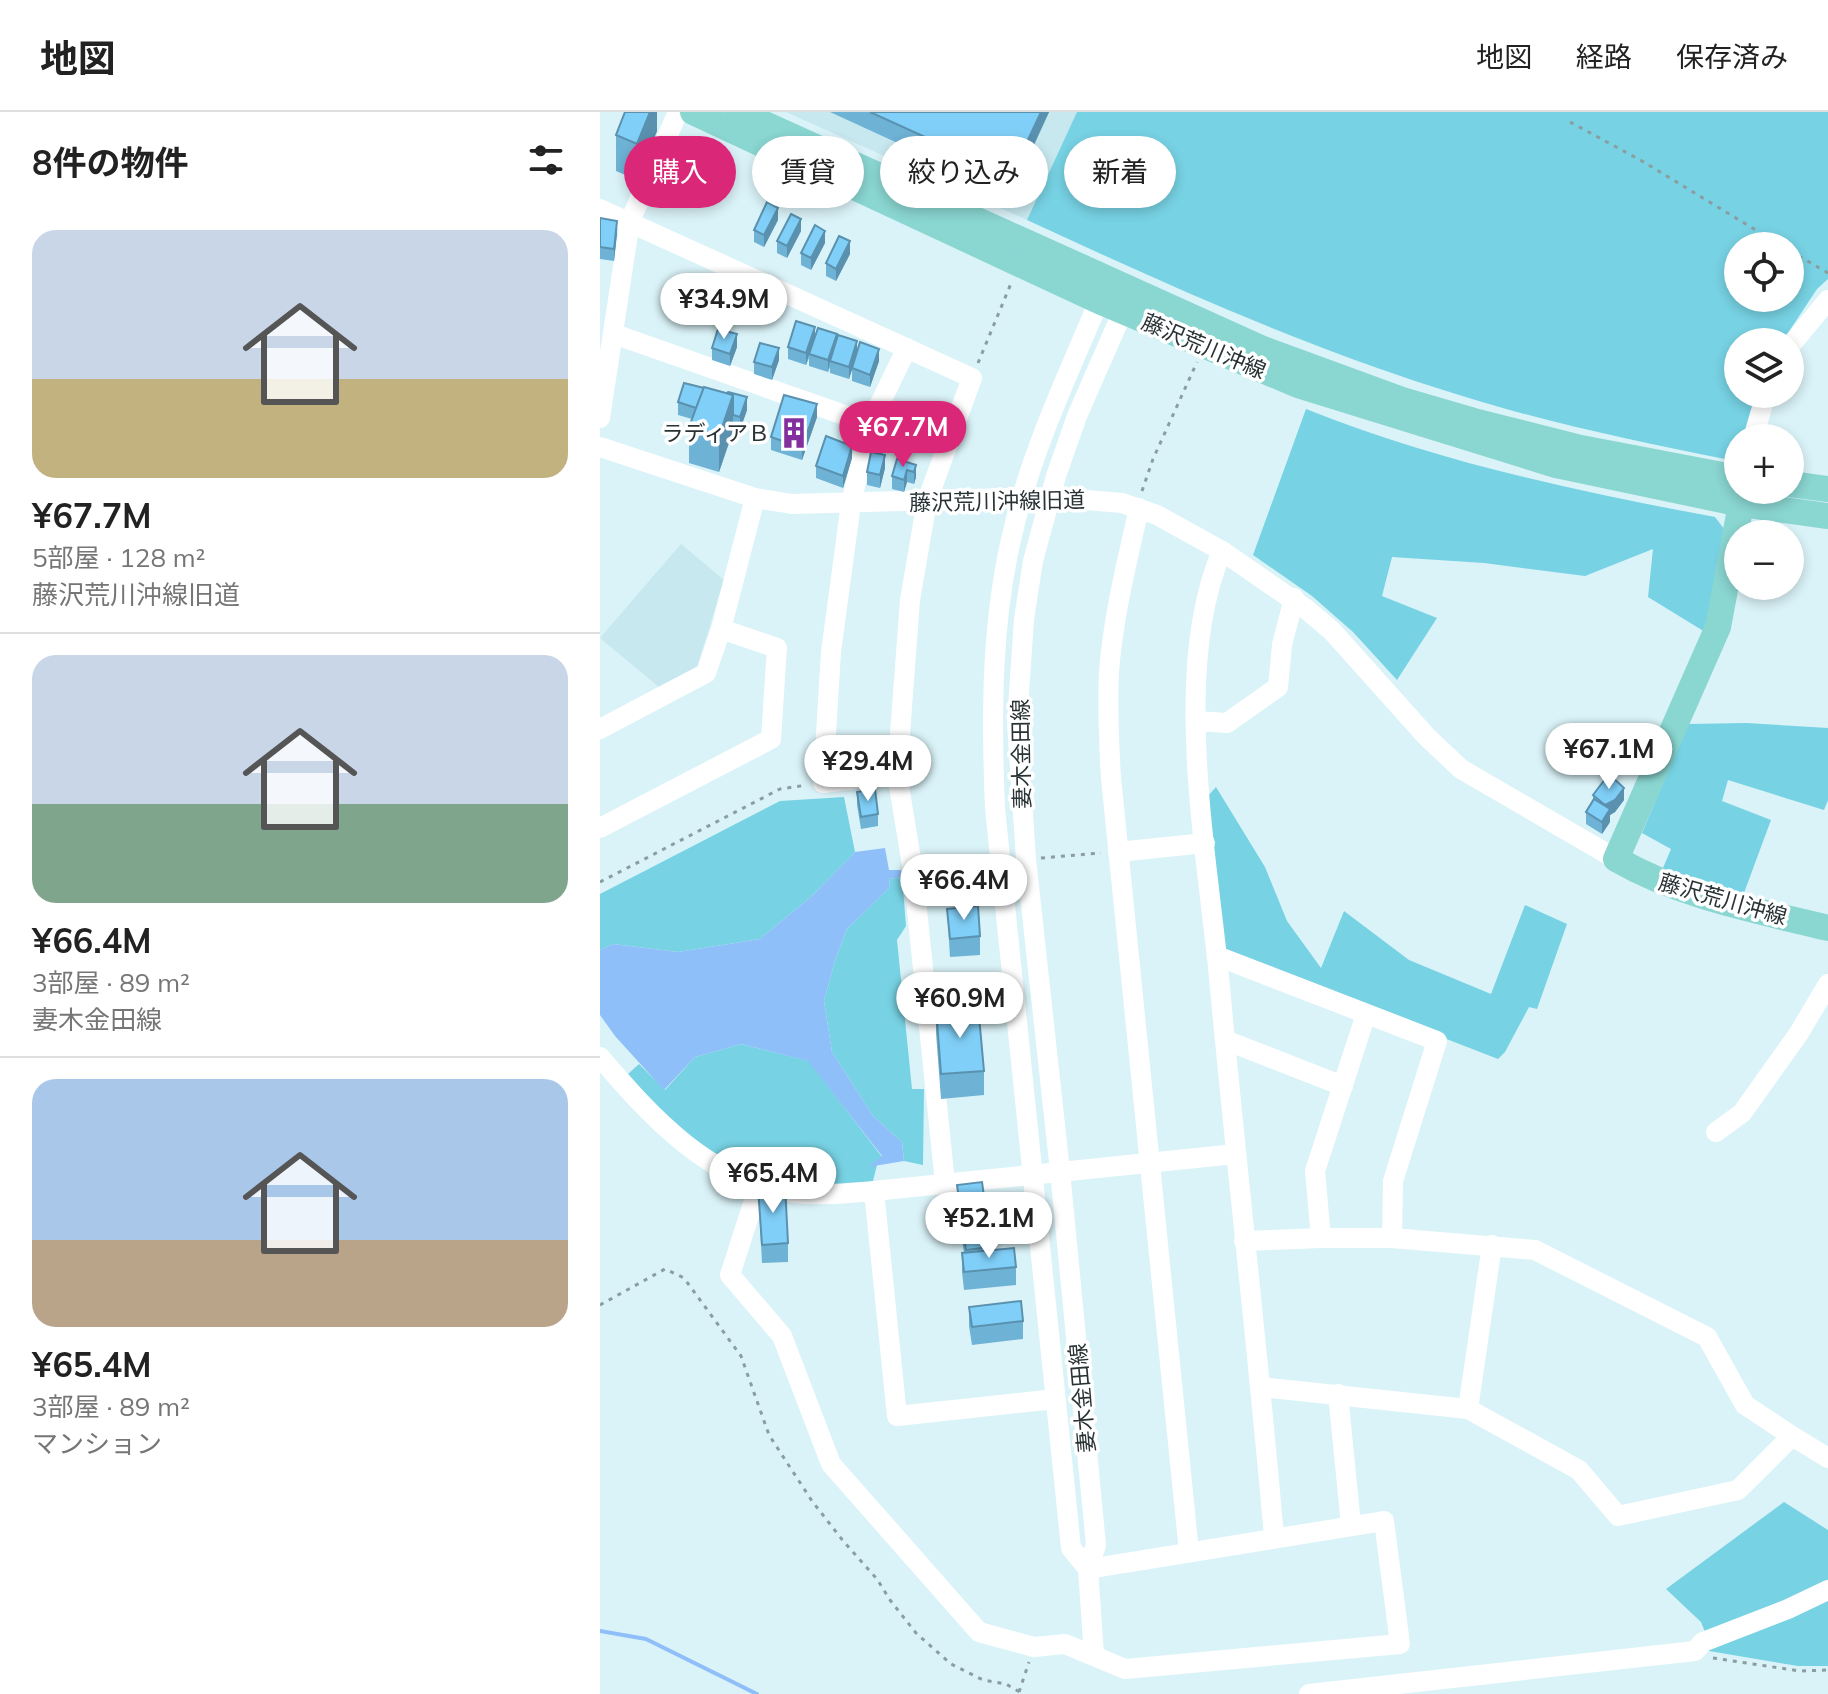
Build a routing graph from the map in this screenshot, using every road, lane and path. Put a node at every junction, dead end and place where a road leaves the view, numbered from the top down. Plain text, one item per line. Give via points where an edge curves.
1 (678, 112) edge
2 (693, 112) edge
3 (738, 112) edge
4 (1570, 122) dead end
5 (600, 209) edge
6 (630, 221) junction
7 (1759, 232) edge
8 (1804, 259) edge
9 (1828, 273) edge
10 (1014, 277) dead end
11 (1114, 300) junction
12 (1828, 300) edge
13 (1804, 329) edge
14 (614, 334) junction
15 (907, 348) junction
16 (1198, 358) dead end
17 (972, 378) junction
18 (600, 418) edge
19 (870, 424) junction
20 (600, 447) edge
21 (1724, 475) edge
22 (1804, 486) edge
23 (1828, 489) edge
24 (1724, 494) edge
25 (1050, 497) junction
26 (755, 498) junction
27 (1022, 498) junction
28 (927, 501) junction
29 (851, 503) junction
30 (1139, 504) junction
31 (1741, 504) edge
32 (1774, 504) edge
33 (1828, 516) edge
34 (1222, 551) junction
35 (1294, 598) junction
36 (721, 629) junction
37 (1196, 721) junction
38 (600, 729) edge
39 (897, 774) junction
40 (823, 783) junction
41 (600, 828) edge
42 (1205, 843) junction
43 (1118, 852) junction
44 (1041, 858) dead end
45 (1616, 859) junction
46 (989, 863) dead end
47 (913, 871) junction
48 (600, 882) edge
49 (1828, 928) edge
50 (1217, 956) junction
51 (1828, 984) edge
52 (1366, 1014) junction
53 (1225, 1040) junction
54 (600, 1057) edge
55 (1343, 1086) junction
56 (1716, 1132) dead end
57 (1235, 1154) junction
58 (1148, 1162) junction
59 (1060, 1171) junction
60 (1033, 1174) junction
61 (945, 1183) junction
62 (759, 1185) junction
63 (874, 1191) junction
64 (1321, 1238) junction
65 (1392, 1238) junction
66 (1244, 1241) junction
67 (1492, 1245) junction
68 (600, 1305) edge
69 (1261, 1387) junction
70 (1338, 1394) junction
71 (1055, 1399) junction
72 (1468, 1409) junction
73 (1792, 1436) junction
74 (1828, 1458) edge
75 (1351, 1525) junction
76 (1274, 1537) junction
77 (1189, 1552) junction
78 (1088, 1569) junction
79 (1828, 1590) edge
80 (1034, 1647) junction
81 (1695, 1651) junction
82 (1094, 1655) junction
83 (1828, 1670) edge
84 (1021, 1693) edge
85 (1309, 1694) edge

1 - 6 street
2 - 11 main road, 藤沢荒川沖線
3 - 11 main road, 藤沢荒川沖線
4 - 7 path
5 - 6 street
6 - 14 street
6 - 15 street
8 - 9 path
10 - 17 path
11 - 21 main road, 藤沢荒川沖線 via 1474,421
11 - 24 main road, 藤沢荒川沖線 via 1298,385 1374,411 1556,465
11 - 25 street, 妻木金田線
11 - 27 street, 妻木金田線 via 1051,415
12 - 13 street
14 - 18 street
14 - 19 street
15 - 17 street
15 - 19 street
16 - 30 path
17 - 28 street
19 - 29 street
20 - 26 street, 藤沢荒川沖線旧道
22 - 23 main road
25 - 27 street, 藤沢荒川沖線旧道
25 - 30 street, 藤沢荒川沖線旧道
25 - 59 street, 妻木金田線 via 1024,619 1017,723 1026,859
26 - 29 street, 藤沢荒川沖線旧道 via 792,504
26 - 36 street
27 - 28 street, 藤沢荒川沖線旧道
27 - 60 street, 妻木金田線 via 999,615 991,715 995,808
28 - 29 street, 藤沢荒川沖線旧道
28 - 39 street via 910,600
29 - 40 street via 831,652
30 - 34 street, 藤沢荒川沖線旧道
30 - 43 street via 1109,670 1107,717
31 - 45 main road via 1718,627
32 - 33 main road, 藤沢荒川沖線
34 - 35 street, 藤沢荒川沖線旧道
34 - 37 street via 1200,645
35 - 37 street via 1278,687 1227,723
35 - 45 street, 藤沢荒川沖線旧道 via 1332,631 1427,737
36 - 38 street via 706,673
36 - 41 street via 777,648 771,739
37 - 42 street
39 - 40 street
39 - 47 street
40 - 48 path via 780,789
42 - 43 street
42 - 50 street
43 - 44 path
43 - 58 street
45 - 49 main road, 藤沢荒川沖線 via 1698,896
46 - 47 path
47 - 61 street
50 - 52 street
50 - 53 street
51 - 56 street via 1742,1113
52 - 55 street
52 - 65 street via 1437,1041 1393,1181
53 - 55 street
53 - 57 street
54 - 62 street via 685,1144 718,1168
55 - 64 street via 1315,1171
57 - 58 street
57 - 66 street
58 - 59 street
58 - 77 street
59 - 60 street
59 - 78 street, 妻木金田線 via 1096,1545
60 - 61 street
60 - 71 street, 妻木金田線
61 - 63 street
62 - 63 street via 822,1195
62 - 80 street via 730,1275 782,1336 831,1464 979,1632
63 - 71 street via 897,1416
64 - 65 street
64 - 66 street
65 - 67 street
66 - 69 street
67 - 72 street
67 - 73 street via 1535,1250 1707,1337 1745,1405
68 - 84 path via 665,1269 684,1278 741,1356 769,1435 803,1488 916,1633 951,1664
69 - 70 street
69 - 76 street
70 - 72 street
70 - 75 street
71 - 78 street, 妻木金田線 via 1071,1548
72 - 73 street via 1579,1470 1618,1516 1738,1490
73 - 74 street
75 - 76 street
75 - 82 street via 1384,1521 1400,1644 1125,1669
76 - 77 street
77 - 78 street
78 - 82 street, 妻木金田線
79 - 81 street via 1703,1642
80 - 82 street via 1065,1644
80 - 84 path
81 - 83 path via 1800,1671
81 - 85 street

